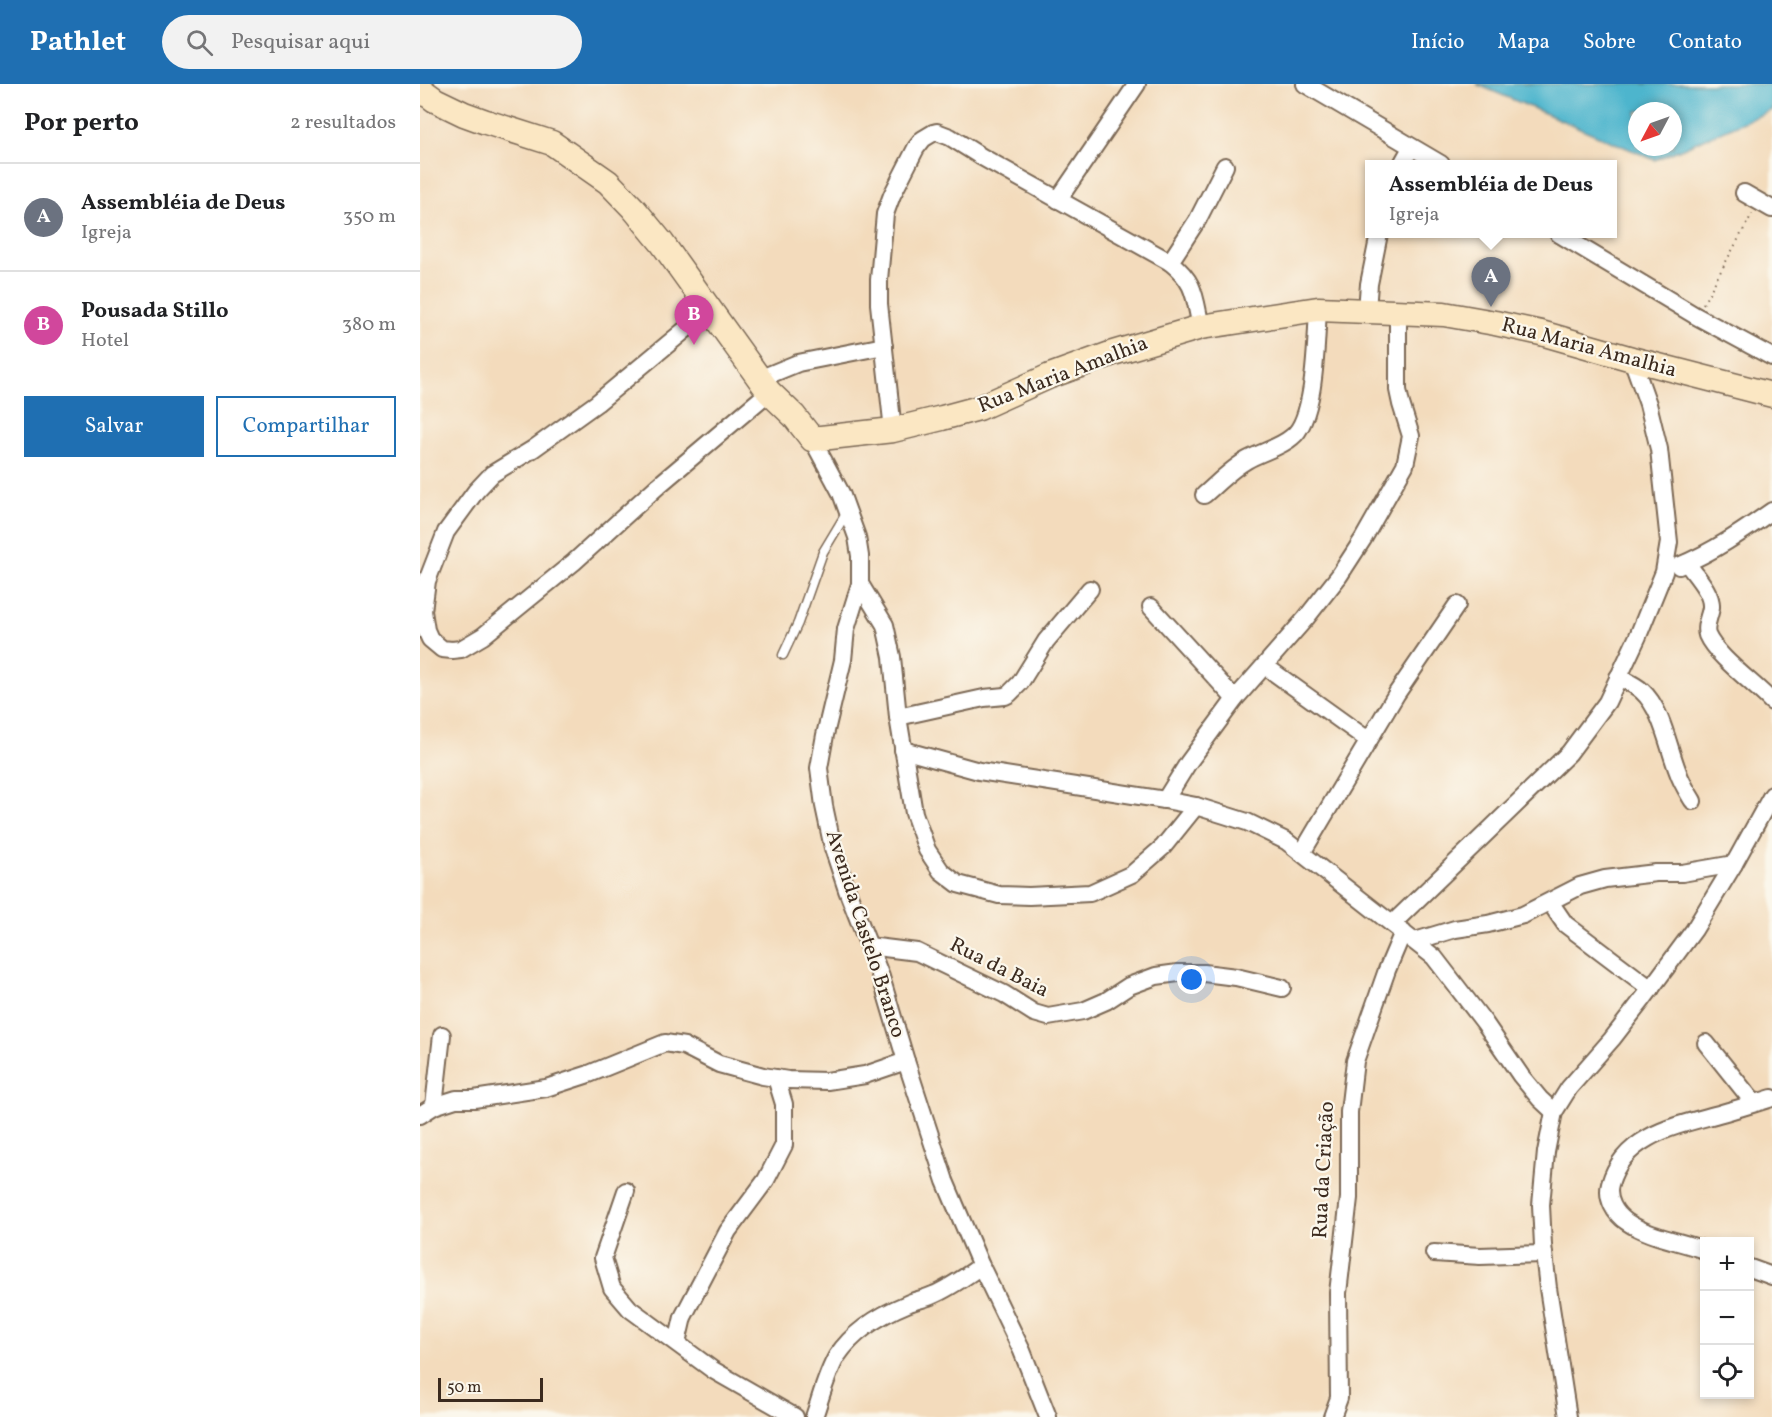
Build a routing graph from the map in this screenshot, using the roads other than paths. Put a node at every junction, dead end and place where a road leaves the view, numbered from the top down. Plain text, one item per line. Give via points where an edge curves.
1 (1137, 84) edge
2 (1305, 84) edge
3 (420, 89) edge
4 (1411, 148) junction
5 (1405, 160) edge
6 (1432, 160) edge
7 (1225, 166) dead end
8 (1744, 193) dead end
9 (1058, 200) junction
10 (1766, 205) edge
11 (1378, 238) edge
12 (1566, 238) edge
13 (1170, 262) junction
14 (1318, 309) junction
15 (709, 310) junction
16 (1367, 310) junction
17 (1398, 312) junction
18 (1201, 327) junction
19 (884, 346) junction
20 (1772, 357) edge
21 (1632, 359) junction
22 (764, 386) junction
23 (1772, 395) edge
24 (893, 430) junction
25 (812, 439) junction
26 (1204, 495) dead end
27 (1772, 511) edge
28 (848, 512) junction
29 (1687, 563) junction
30 (1664, 572) junction
31 (860, 584) junction
32 (1090, 589) dead end
33 (1457, 605) dead end
34 (1151, 607) dead end
35 (783, 655) dead end
36 (1264, 666) junction
37 (1618, 678) junction
38 (1236, 699) junction
39 (1772, 702) edge
40 (898, 717) junction
41 (1368, 740) junction
42 (903, 750) junction
43 (1772, 795) edge
44 (1165, 800) junction
45 (1692, 801) dead end
46 (1196, 806) junction
47 (1302, 853) junction
48 (1734, 864) junction
49 (1550, 902) junction
50 (1403, 933) junction
51 (868, 946) junction
52 (1281, 988) dead end
53 (1651, 989) junction
54 (442, 1035) dead end
55 (1706, 1043) dead end
56 (906, 1061) junction
57 (776, 1078) junction
58 (1772, 1098) edge
59 (1754, 1103) junction
60 (427, 1110) edge
61 (1554, 1112) junction
62 (626, 1191) dead end
63 (1700, 1249) edge
64 (1434, 1252) dead end
65 (1544, 1254) junction
66 (981, 1266) junction
67 (1754, 1270) edge
68 (1772, 1276) edge
69 (677, 1343) junction
70 (795, 1417) edge
71 (814, 1417) edge
72 (1048, 1417) edge
73 (1332, 1417) edge
74 (1568, 1417) edge

1 - 9 street
2 - 4 street
3 - 15 street, Avenida Castelo Branco via 464,114 552,142 608,182 662,243
4 - 5 street
4 - 6 street
7 - 13 street
8 - 10 street
9 - 13 street
9 - 19 street via 950,137 937,132 924,139 898,182 885,214 879,280
11 - 16 street
12 - 20 street
13 - 18 street via 1190,284
14 - 16 street, Rua Maria Amalhia
14 - 18 street, Rua Maria Amalhia
14 - 26 street via 1309,405 1300,428 1293,437 1244,461
15 - 22 street, Avenida Castelo Branco
15 - 22 street via 597,403 492,474 476,491 446,532 427,581 423,612 430,639 442,649 452,650 483,636 574,562
16 - 17 street, Rua Maria Amalhia
17 - 21 street, Rua Maria Amalhia via 1444,314 1495,323
17 - 36 street via 1396,377 1412,436 1405,465 1339,576
18 - 24 street, Rua Maria Amalhia via 1113,353 979,408
19 - 22 street via 798,363
19 - 24 street
21 - 23 street, Rua Maria Amalhia
21 - 30 street via 1659,449 1669,542
22 - 25 street, Avenida Castelo Branco
24 - 25 street, Rua Maria Amalhia
25 - 28 street, Avenida Castelo Branco
27 - 29 street via 1730,541
28 - 31 street, Avenida Castelo Branco via 857,537
28 - 35 lane via 823,552
29 - 30 street
29 - 39 street via 1711,603 1706,625 1708,637
30 - 37 street
31 - 40 street via 885,625
31 - 51 street, Avenida Castelo Branco via 846,629 819,768 833,848
32 - 40 street via 1046,641 1009,694
33 - 41 street
34 - 38 street
36 - 38 street
36 - 41 street
37 - 45 street via 1644,692 1658,714
37 - 50 street via 1607,702 1569,753
38 - 44 street
40 - 42 street
41 - 47 street
42 - 44 street via 979,771
42 - 46 street via 914,813 927,850 941,872 958,884 999,895 1062,896 1110,885 1132,874 1163,847
43 - 48 street
44 - 46 street
46 - 47 street via 1247,822
47 - 50 street
48 - 49 street via 1683,873 1605,879 1580,886
48 - 53 street via 1694,930
49 - 50 street via 1523,915 1488,924
49 - 53 street via 1565,924
50 - 61 street via 1434,957 1521,1076
50 - 73 street, Rua da Criação via 1354,1061 1348,1198 1338,1293 1339,1398
51 - 52 street, Rua da Baia via 917,952 1048,1017 1083,1011 1129,986 1178,973 1236,977
51 - 56 street, Avenida Castelo Branco
53 - 61 street via 1569,1088
54 - 60 street
55 - 59 street
56 - 57 street via 865,1075 827,1081
56 - 66 street, Avenida Castelo Branco via 945,1182
57 - 60 street via 719,1064 684,1046 665,1042 546,1088 456,1099
57 - 69 street via 784,1104 784,1145 766,1180 728,1231 683,1317
58 - 59 street
59 - 63 street via 1649,1137 1628,1152 1614,1171 1608,1192 1612,1205 1626,1221 1641,1230
61 - 65 street via 1542,1205
62 - 69 street via 603,1258 612,1288 630,1309
64 - 65 street via 1480,1256
65 - 74 street
66 - 71 street via 934,1295 889,1313 852,1337 830,1369
66 - 72 street, Avenida Castelo Branco
67 - 68 street
69 - 70 street via 713,1370

